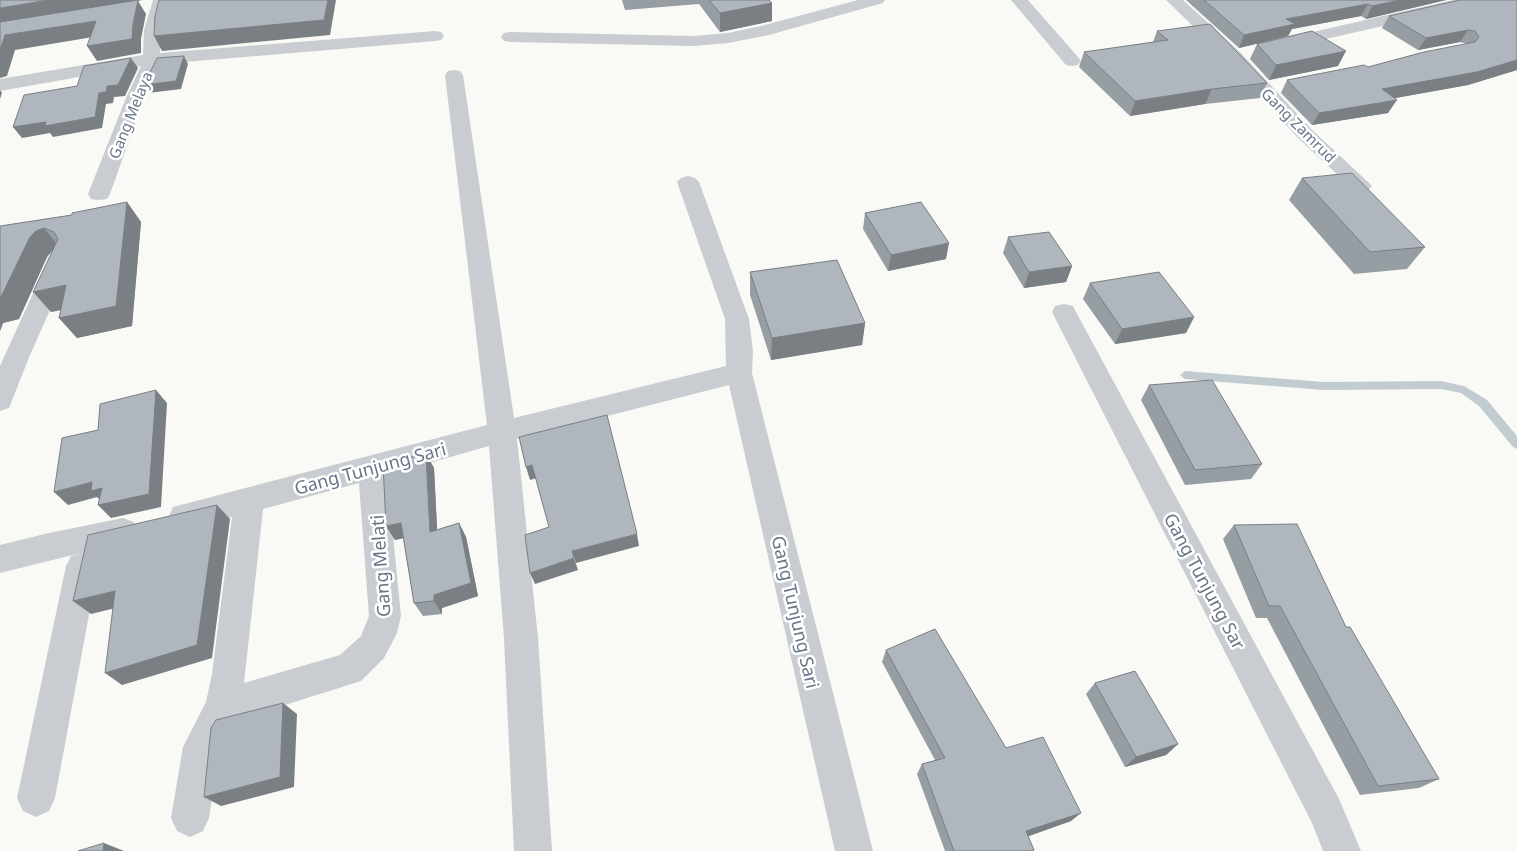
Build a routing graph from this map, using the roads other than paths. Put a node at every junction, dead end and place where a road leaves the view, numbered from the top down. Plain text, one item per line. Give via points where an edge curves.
1 (877, 0) edge
2 (1019, 0) edge
3 (1174, 0) edge
4 (1475, 0) edge
5 (158, 4) edge
6 (435, 36) dead end
7 (510, 37) dead end
8 (1234, 56) junction
9 (154, 59) junction
10 (1072, 61) dead end
11 (454, 76) dead end
12 (0, 85) edge
13 (1281, 85) dead end
14 (1263, 89) junction
15 (688, 182) dead end
16 (1361, 186) edge
17 (99, 194) dead end
18 (61, 258) edge
19 (1064, 312) dead end
20 (739, 373) junction
21 (0, 401) edge
22 (502, 432) junction
23 (372, 466) junction
24 (249, 501) junction
25 (88, 539) junction
26 (0, 559) edge
27 (222, 707) junction
28 (36, 798) dead end
29 (190, 818) dead end
30 (533, 851) edge
31 (854, 851) edge
32 (1342, 851) edge

1 - 7 street via 763,31 694,41
2 - 10 street
3 - 8 street, Gang Zamrud
4 - 8 street
5 - 9 street, Gang Melaya via 151,53
6 - 9 street
8 - 14 street, Gang Zamrud
9 - 12 street
9 - 17 street, Gang Melaya via 135,98
11 - 22 street
13 - 14 street
14 - 16 street, Gang Zamrud
15 - 20 street, Gang Tunjung Sari via 737,319
18 - 21 street
19 - 32 street, Gang Tunjung Sar via 1321,803
20 - 22 street, Gang Tunjung Sari
20 - 31 street, Gang Tunjung Sari
22 - 23 street, Gang Tunjung Sari
22 - 30 street via 521,638
23 - 24 street, Gang Tunjung Sari
23 - 27 street, Gang Melati via 385,616 375,646 349,669
24 - 25 street, Gang Tunjung Sari
24 - 27 street via 229,674
25 - 26 street, Gang Tunjung Sari
25 - 28 street
27 - 29 street via 201,747

